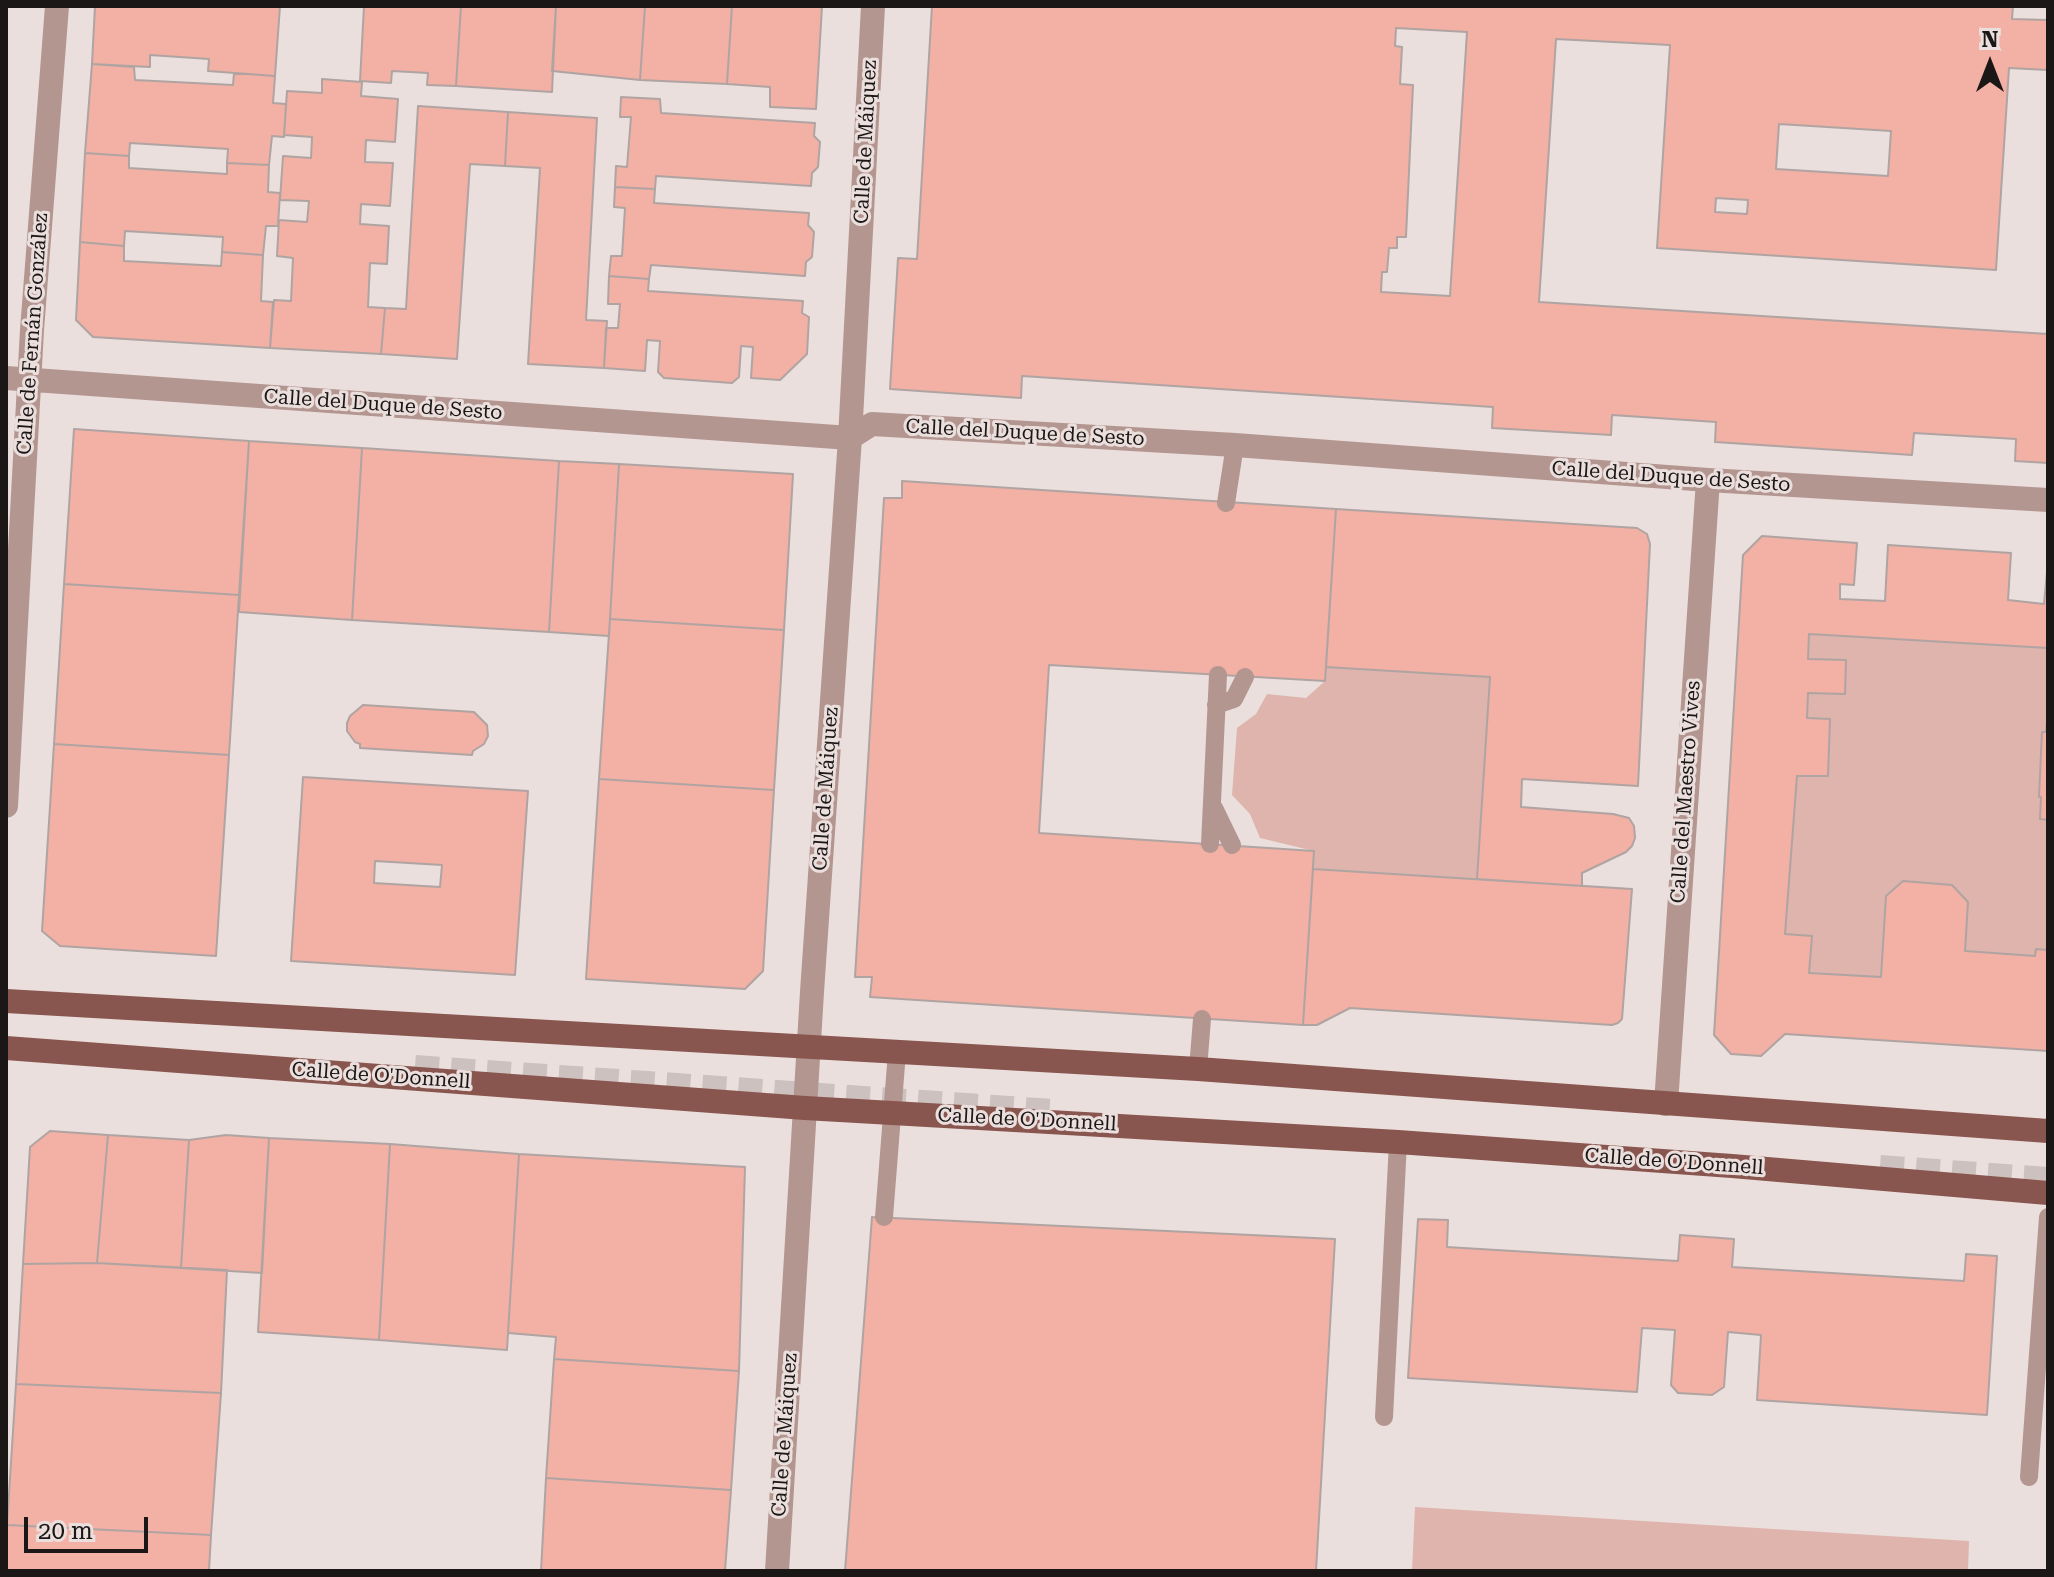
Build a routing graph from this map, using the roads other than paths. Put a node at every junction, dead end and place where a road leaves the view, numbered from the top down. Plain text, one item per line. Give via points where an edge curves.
1 (57, 6) edge
2 (873, 6) edge
3 (18, 378) edge
4 (850, 438) junction
5 (1235, 445) junction
6 (1708, 480) junction
7 (2048, 500) edge
8 (1226, 503) dead end
9 (1218, 675) dead end
10 (1245, 677) dead end
11 (1216, 705) junction
12 (1212, 803) junction
13 (6, 806) edge
14 (1210, 844) dead end
15 (1232, 845) dead end
16 (6, 1001) edge
17 (1202, 1019) dead end
18 (809, 1046) junction
19 (6, 1048) edge
20 (897, 1052) junction
21 (1198, 1069) junction
22 (1666, 1104) junction
23 (805, 1108) junction
24 (892, 1112) junction
25 (2048, 1131) edge
26 (1398, 1142) junction
27 (2048, 1193) edge
28 (884, 1217) dead end
29 (2048, 1217) edge
30 (1384, 1417) dead end
31 (2029, 1477) dead end
32 (777, 1571) edge

1 - 3 street, Calle de Fernán González
2 - 4 street, Calle de Máiquez
3 - 4 street, Calle del Duque de Sesto
3 - 13 street, Calle de Fernán González
4 - 5 street, Calle del Duque de Sesto via 872,424
4 - 18 street, Calle de Máiquez
5 - 6 street, Calle del Duque de Sesto
5 - 8 lane
6 - 7 street, Calle del Duque de Sesto
6 - 22 street, Calle del Maestro Vives
9 - 11 lane
10 - 11 lane via 1234,699
11 - 12 lane
12 - 14 lane
12 - 15 lane
16 - 18 main road
17 - 21 lane
18 - 20 main road
18 - 23 street, Calle de Máiquez
19 - 23 main road, Calle de O'Donnell
20 - 21 main road
20 - 24 lane
21 - 22 main road
22 - 25 main road
23 - 24 main road, Calle de O'Donnell
23 - 32 street, Calle de Máiquez
24 - 26 main road, Calle de O'Donnell
24 - 28 lane
26 - 27 main road, Calle de O'Donnell
26 - 30 lane
29 - 31 lane

